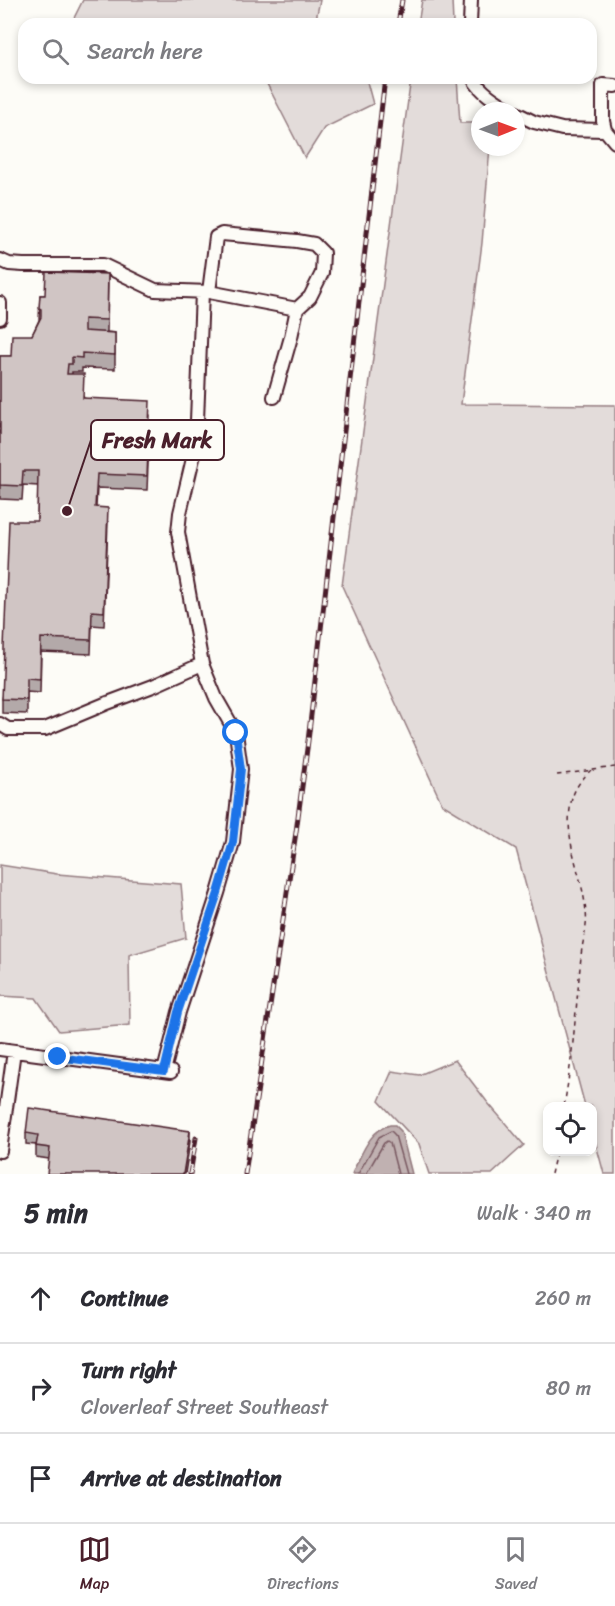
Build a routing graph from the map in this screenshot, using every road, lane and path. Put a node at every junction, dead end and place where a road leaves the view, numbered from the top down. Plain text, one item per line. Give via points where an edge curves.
1 (471, 0) edge
2 (470, 18) edge
3 (476, 84) edge
4 (615, 86) edge
5 (499, 102) edge
6 (525, 118) edge
7 (605, 130) junction
8 (615, 142) edge
9 (0, 260) edge
10 (206, 292) junction
11 (0, 303) edge
12 (297, 309) junction
13 (0, 318) edge
14 (274, 397) dead end
15 (202, 664) junction
16 (0, 724) edge
17 (615, 767) edge
18 (591, 770) junction
19 (556, 775) dead end
20 (0, 1049) edge
21 (14, 1051) junction
22 (565, 1102) edge
23 (0, 1151) edge
24 (555, 1156) edge
25 (551, 1174) edge

1 - 2 street
3 - 5 street
4 - 7 street via 603,86
6 - 7 street via 562,129
7 - 8 street
9 - 10 street via 23,265 103,265 155,290
10 - 12 street
10 - 12 street via 218,235 314,244 323,253 322,273 310,297
10 - 15 street via 196,446 178,532
11 - 13 street
12 - 14 street
15 - 16 street via 45,729 8,729
15 - 21 street via 236,733 241,769 238,806 233,842 178,1012 168,1071
17 - 18 path
18 - 19 path
18 - 22 path via 576,785 570,808 570,837 586,910 586,928
20 - 21 street
21 - 23 street
24 - 25 path

